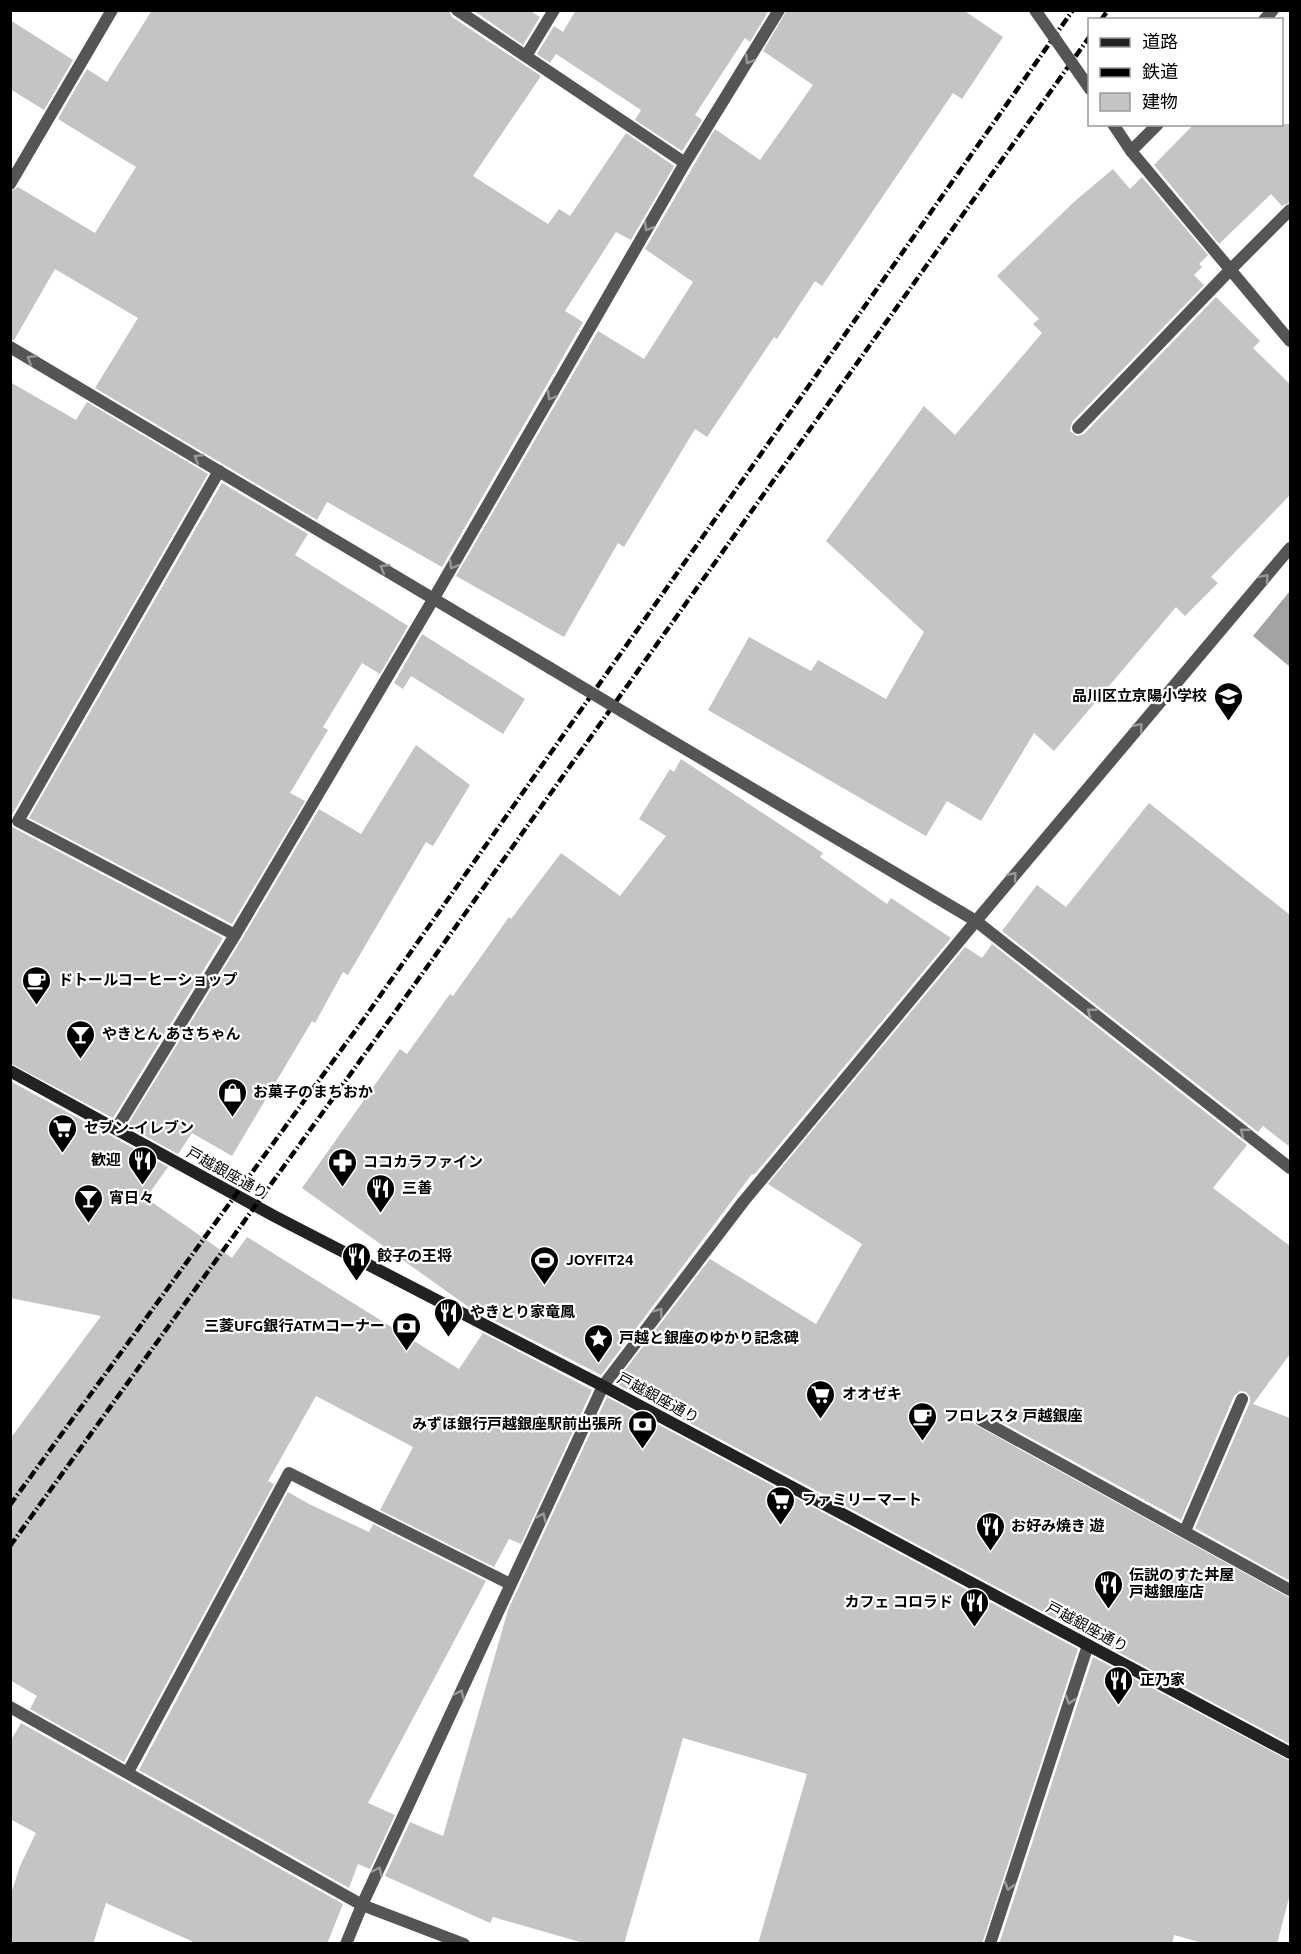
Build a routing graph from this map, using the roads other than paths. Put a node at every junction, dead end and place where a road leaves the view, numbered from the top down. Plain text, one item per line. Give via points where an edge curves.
1 (112, 10) edge
2 (458, 10) edge
3 (554, 10) edge
4 (779, 10) edge
5 (1035, 10) edge
6 (525, 56) junction
7 (1088, 88) edge
8 (1114, 126) edge
9 (1156, 126) edge
10 (1131, 151) junction
11 (685, 163) junction
12 (10, 184) edge
13 (1290, 210) edge
14 (1231, 269) junction
15 (1290, 340) edge
16 (10, 347) edge
17 (1078, 428) dead end
18 (219, 471) junction
19 (1290, 548) edge
20 (434, 598) junction
21 (976, 921) junction
22 (235, 934) junction
23 (10, 1071) edge
24 (116, 1129) junction
25 (1290, 1168) edge
26 (603, 1386) junction
27 (1242, 1399) dead end
28 (981, 1420) dead end
29 (1185, 1531) junction
30 (510, 1584) junction
31 (1290, 1590) edge
32 (1088, 1645) junction
33 (10, 1707) edge
34 (1290, 1753) edge
35 (128, 1772) junction
36 (362, 1905) junction
37 (346, 1944) edge
38 (464, 1944) edge
39 (990, 1944) edge

1 - 12 street
2 - 6 street
3 - 6 street
4 -> 11 street
5 - 7 street, bridge
6 - 11 street
8 - 10 street
9 - 10 street
10 - 14 street
11 -> 20 street
13 - 14 street
14 - 15 street
14 - 17 street
18 -> 16 street
20 -> 18 street
18 - 22 street via 18,821
21 -> 19 street
20 - 21 street, bridge
20 - 22 street
25 -> 21 street
26 -> 21 street via 743,1202
22 - 24 street
23 - 24 street, 戸越銀座通り
24 - 26 street, 戸越銀座通り via 295,1227
30 -> 26 street
26 - 32 street, 戸越銀座通り
27 - 29 street
28 - 29 street
29 - 31 street
30 - 35 street via 289,1473
36 -> 30 street
32 - 34 street, 戸越銀座通り
32 -> 39 street
33 - 35 street
35 - 36 street
36 - 37 street
36 - 38 street

